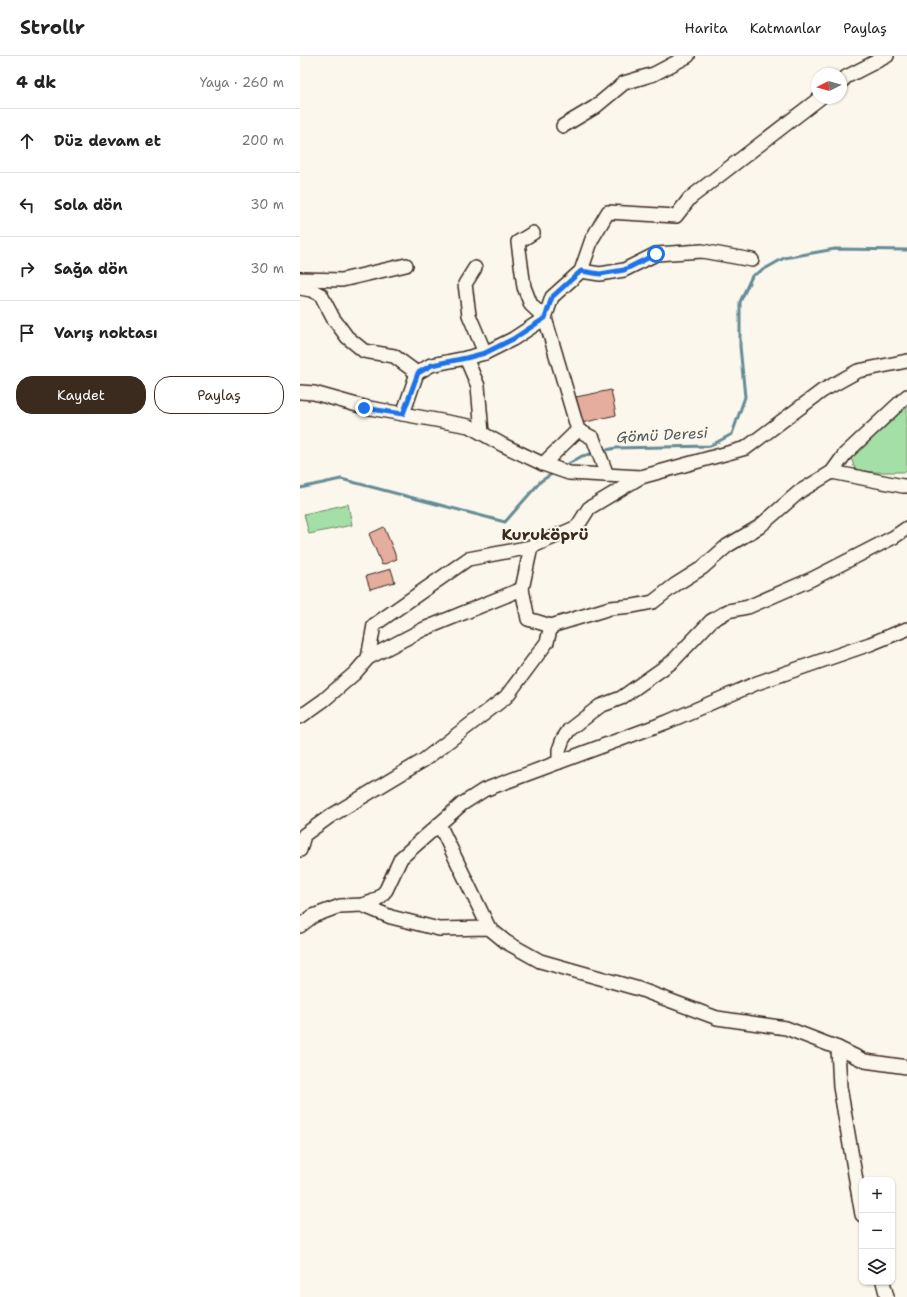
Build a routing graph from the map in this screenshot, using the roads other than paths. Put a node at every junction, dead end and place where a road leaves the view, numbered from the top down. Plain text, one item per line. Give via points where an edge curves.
1 (688, 56) edge
2 (888, 56) edge
3 (847, 76) edge
4 (812, 104) edge
5 (563, 126) dead end
6 (533, 232) dead end
7 (752, 260) dead end
8 (406, 265) dead end
9 (475, 268) dead end
10 (581, 271) junction
11 (300, 279) edge
12 (300, 288) edge
13 (545, 318) junction
14 (485, 353) junction
15 (466, 358) junction
16 (907, 361) edge
17 (418, 373) junction
18 (300, 392) edge
19 (907, 396) edge
20 (403, 414) junction
21 (578, 430) junction
22 (482, 433) junction
23 (543, 464) junction
24 (832, 472) junction
25 (607, 475) junction
26 (641, 477) junction
27 (907, 486) edge
28 (907, 528) edge
29 (531, 546) junction
30 (522, 589) junction
31 (551, 626) junction
32 (907, 629) edge
33 (368, 658) junction
34 (300, 718) edge
35 (559, 762) junction
36 (439, 824) junction
37 (300, 850) edge
38 (362, 905) junction
39 (300, 926) edge
40 (489, 928) junction
41 (838, 1048) junction
42 (907, 1067) edge
43 (862, 1213) edge
44 (884, 1285) edge
45 (887, 1297) edge

1 - 5 street via 654,74 624,83 595,107
2 - 3 street
4 - 10 street via 690,198 676,216 608,212 592,239
6 - 13 street via 518,242 524,288 531,305
7 - 10 street via 702,251 656,254 624,270 600,274
8 - 11 street via 342,280
9 - 14 street via 465,284 469,315
10 - 13 street via 552,297
12 - 17 street via 321,295 347,337 364,351 394,356
13 - 14 street via 513,339
13 - 21 street
14 - 15 street
15 - 17 street via 432,365
15 - 22 street via 478,386
16 - 26 street via 858,371 822,391 746,448
17 - 20 street
18 - 20 street via 314,393 364,408
19 - 24 street via 845,454
20 - 22 street via 469,426
21 - 23 street
21 - 25 street via 594,438
22 - 23 street
23 - 25 street via 568,473
24 - 27 street
24 - 31 street via 799,492 759,527 726,546 702,568 653,602 610,608
25 - 26 street
26 - 29 street via 589,508 577,527
28 - 35 street via 812,579 711,621 672,662 620,698 600,706 569,730 559,750
29 - 30 street
29 - 33 street via 468,559 438,579 374,625
30 - 31 street via 528,619
30 - 33 street via 424,629
31 - 37 street via 547,642 506,697 424,760 316,826 304,835
32 - 35 street via 757,683 667,722
33 - 34 street via 355,673
35 - 36 street via 484,790 462,804
36 - 38 street via 401,858 380,897
36 - 40 street
38 - 39 street via 340,906 313,916
38 - 40 street via 391,917 439,929
40 - 41 street via 506,942 540,961 639,989 718,1018 786,1028
41 - 42 street via 865,1061
41 - 43 street via 840,1087
44 - 45 street

